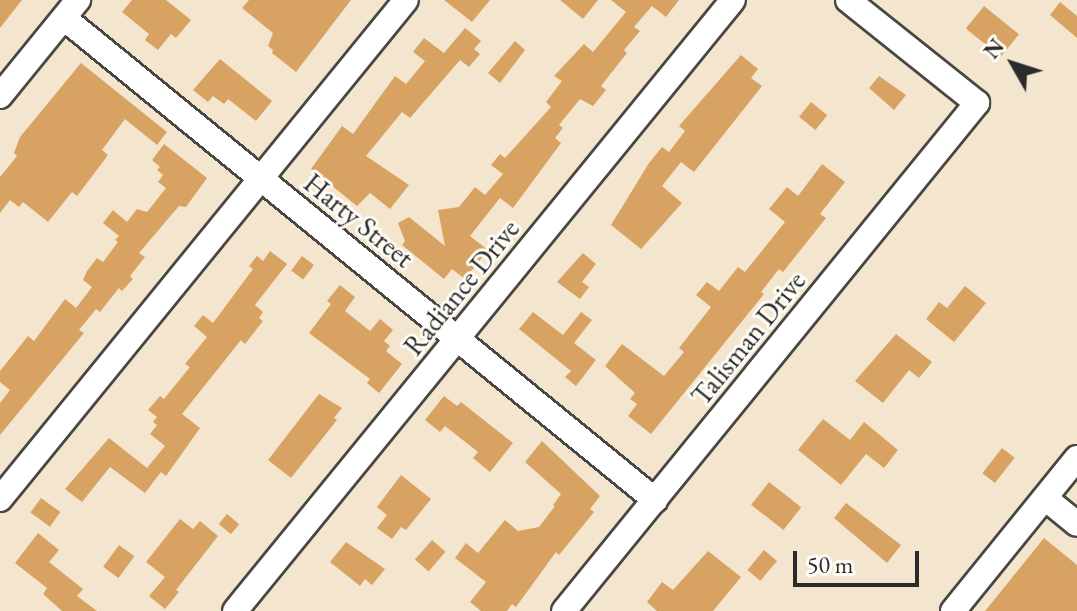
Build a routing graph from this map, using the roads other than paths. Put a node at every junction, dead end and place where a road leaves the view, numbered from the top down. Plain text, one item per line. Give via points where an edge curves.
1 (406, 0) edge
2 (733, 0) edge
3 (848, 0) edge
4 (71, 9) edge
5 (0, 96) edge
6 (261, 178) junction
7 (457, 339) junction
8 (1077, 458) edge
9 (1045, 498) junction
10 (0, 499) edge
11 (655, 500) junction
12 (1077, 524) edge
13 (235, 611) edge
14 (564, 611) edge
15 (953, 611) edge

1 - 6 street
2 - 7 street, Radiance Drive
3 - 11 street, Talisman Drive via 977,103
4 - 5 street
4 - 6 street, Harty Street
6 - 7 street, Harty Street
6 - 10 street
7 - 11 street, Harty Street
7 - 13 street, Radiance Drive
8 - 9 street
9 - 12 street
9 - 15 street
11 - 14 street, Talisman Drive

